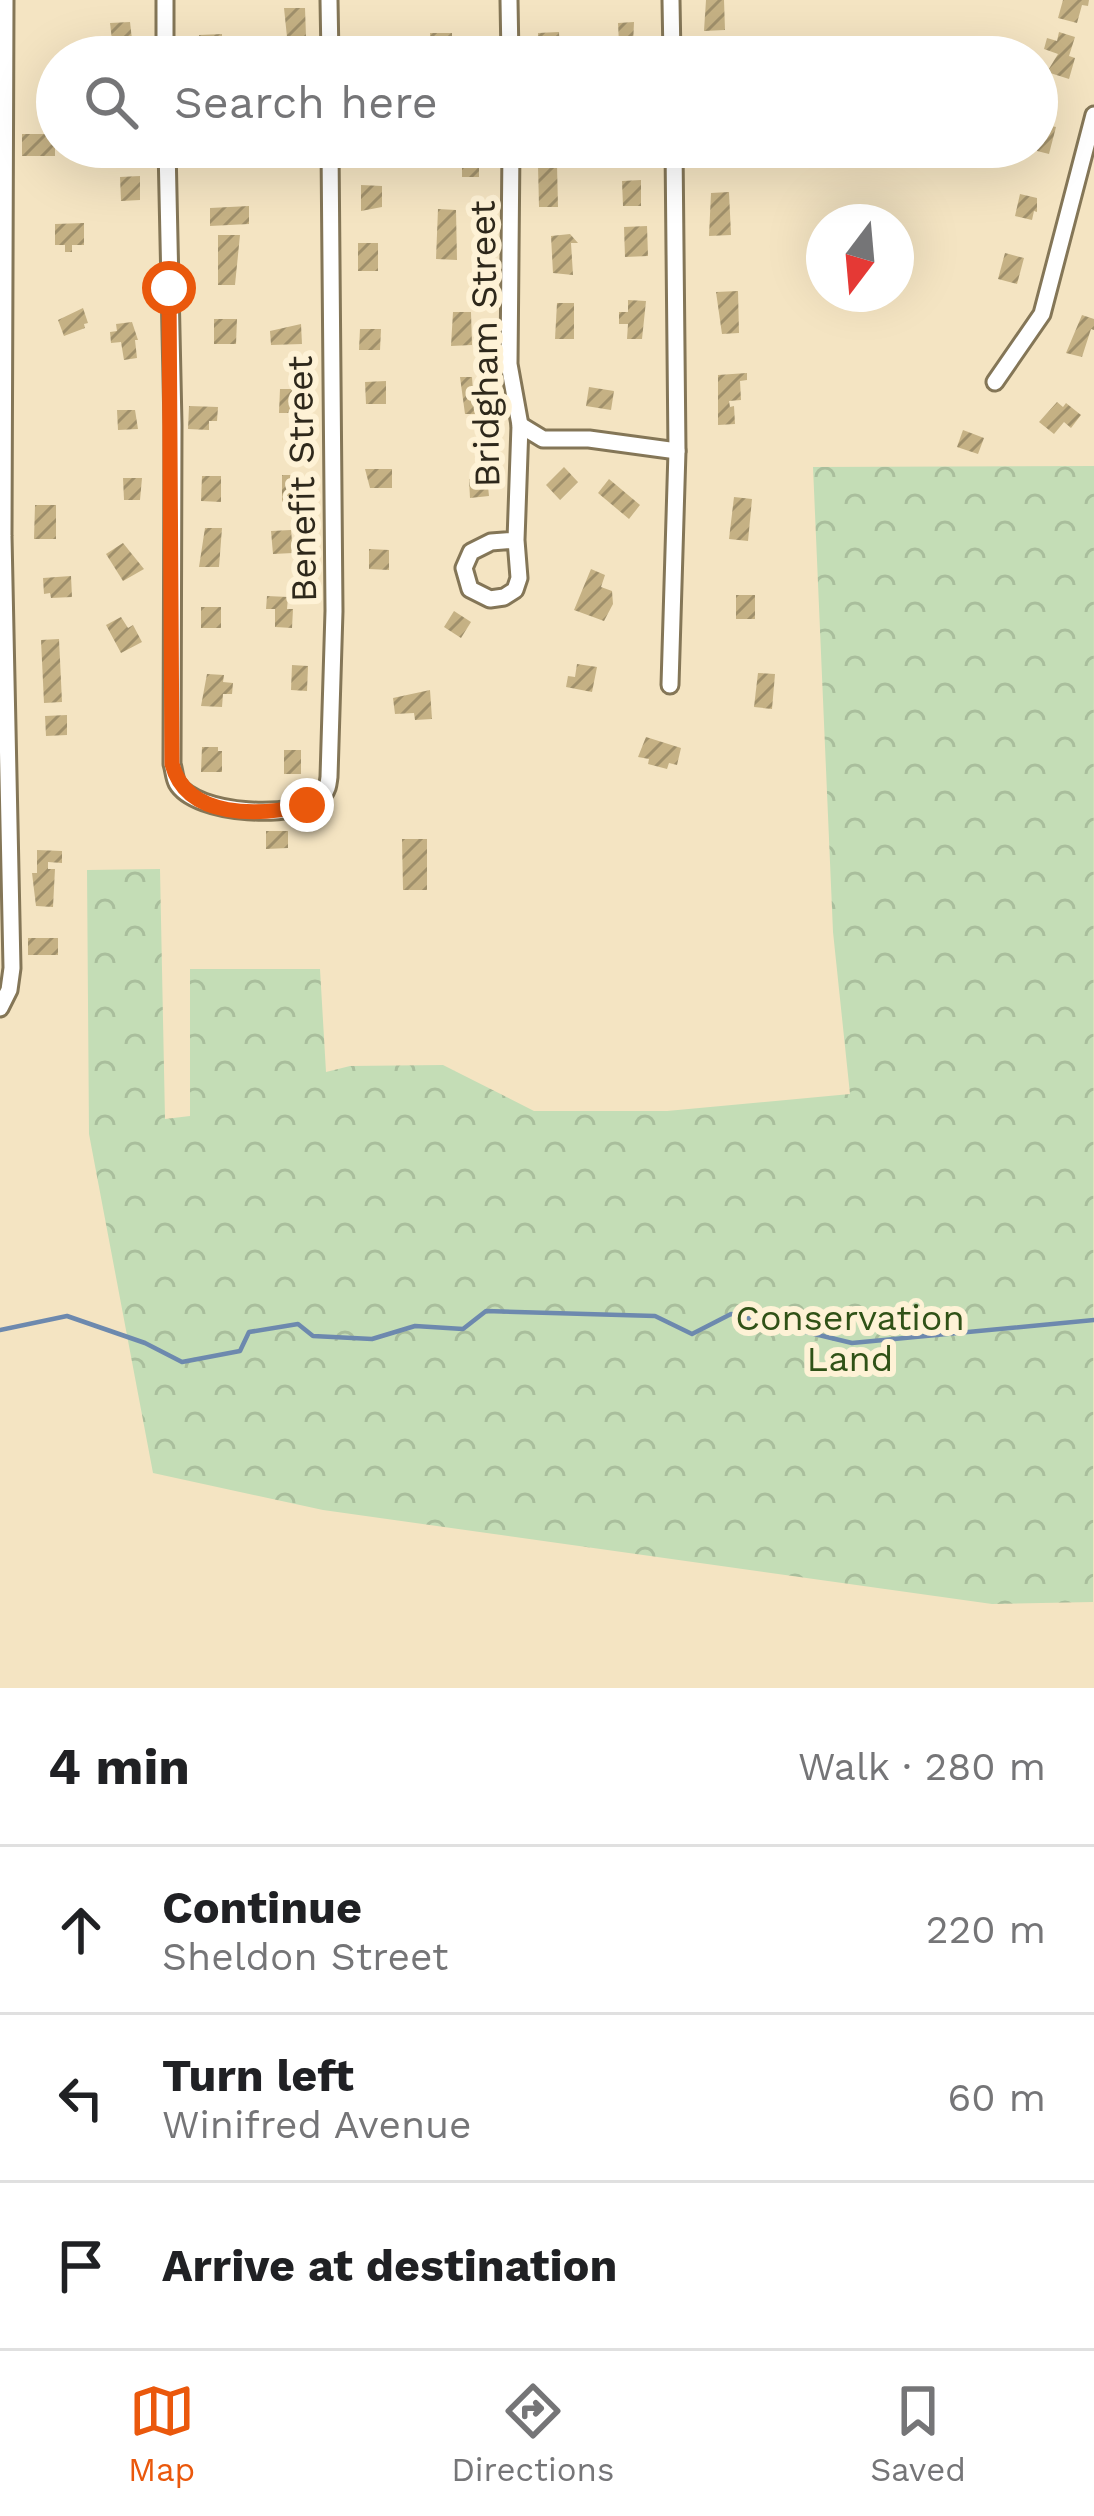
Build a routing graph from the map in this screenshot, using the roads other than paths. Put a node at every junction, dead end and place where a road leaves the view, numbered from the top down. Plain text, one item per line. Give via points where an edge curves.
1 (5, 0) edge
2 (165, 0) edge
3 (329, 0) edge
4 (509, 0) edge
5 (671, 0) edge
6 (165, 36) edge
7 (330, 36) edge
8 (510, 36) edge
9 (672, 36) edge
10 (1094, 115) edge
11 (167, 168) edge
12 (331, 168) edge
13 (511, 168) edge
14 (674, 168) edge
15 (995, 382) dead end
16 (520, 425) junction
17 (677, 452) junction
18 (2, 536) edge
19 (516, 540) junction
20 (670, 685) dead end
21 (2, 697) edge
22 (3, 1004) edge

1 - 18 street
2 - 6 street
3 - 7 street
4 - 8 street
5 - 9 street
10 - 15 street via 1042,314
11 - 12 street, Benefit Street via 172,764 183,789 202,803 271,810 312,803 327,789
13 - 16 street, Bridgham Street via 509,364
14 - 17 street
16 - 17 street via 543,439
16 - 19 street, Bridgham Street
17 - 20 street
18 - 21 street
19 - 19 street, Bridgham Street via 515,590 490,599 470,589 464,568 471,551
21 - 22 street via 11,968

